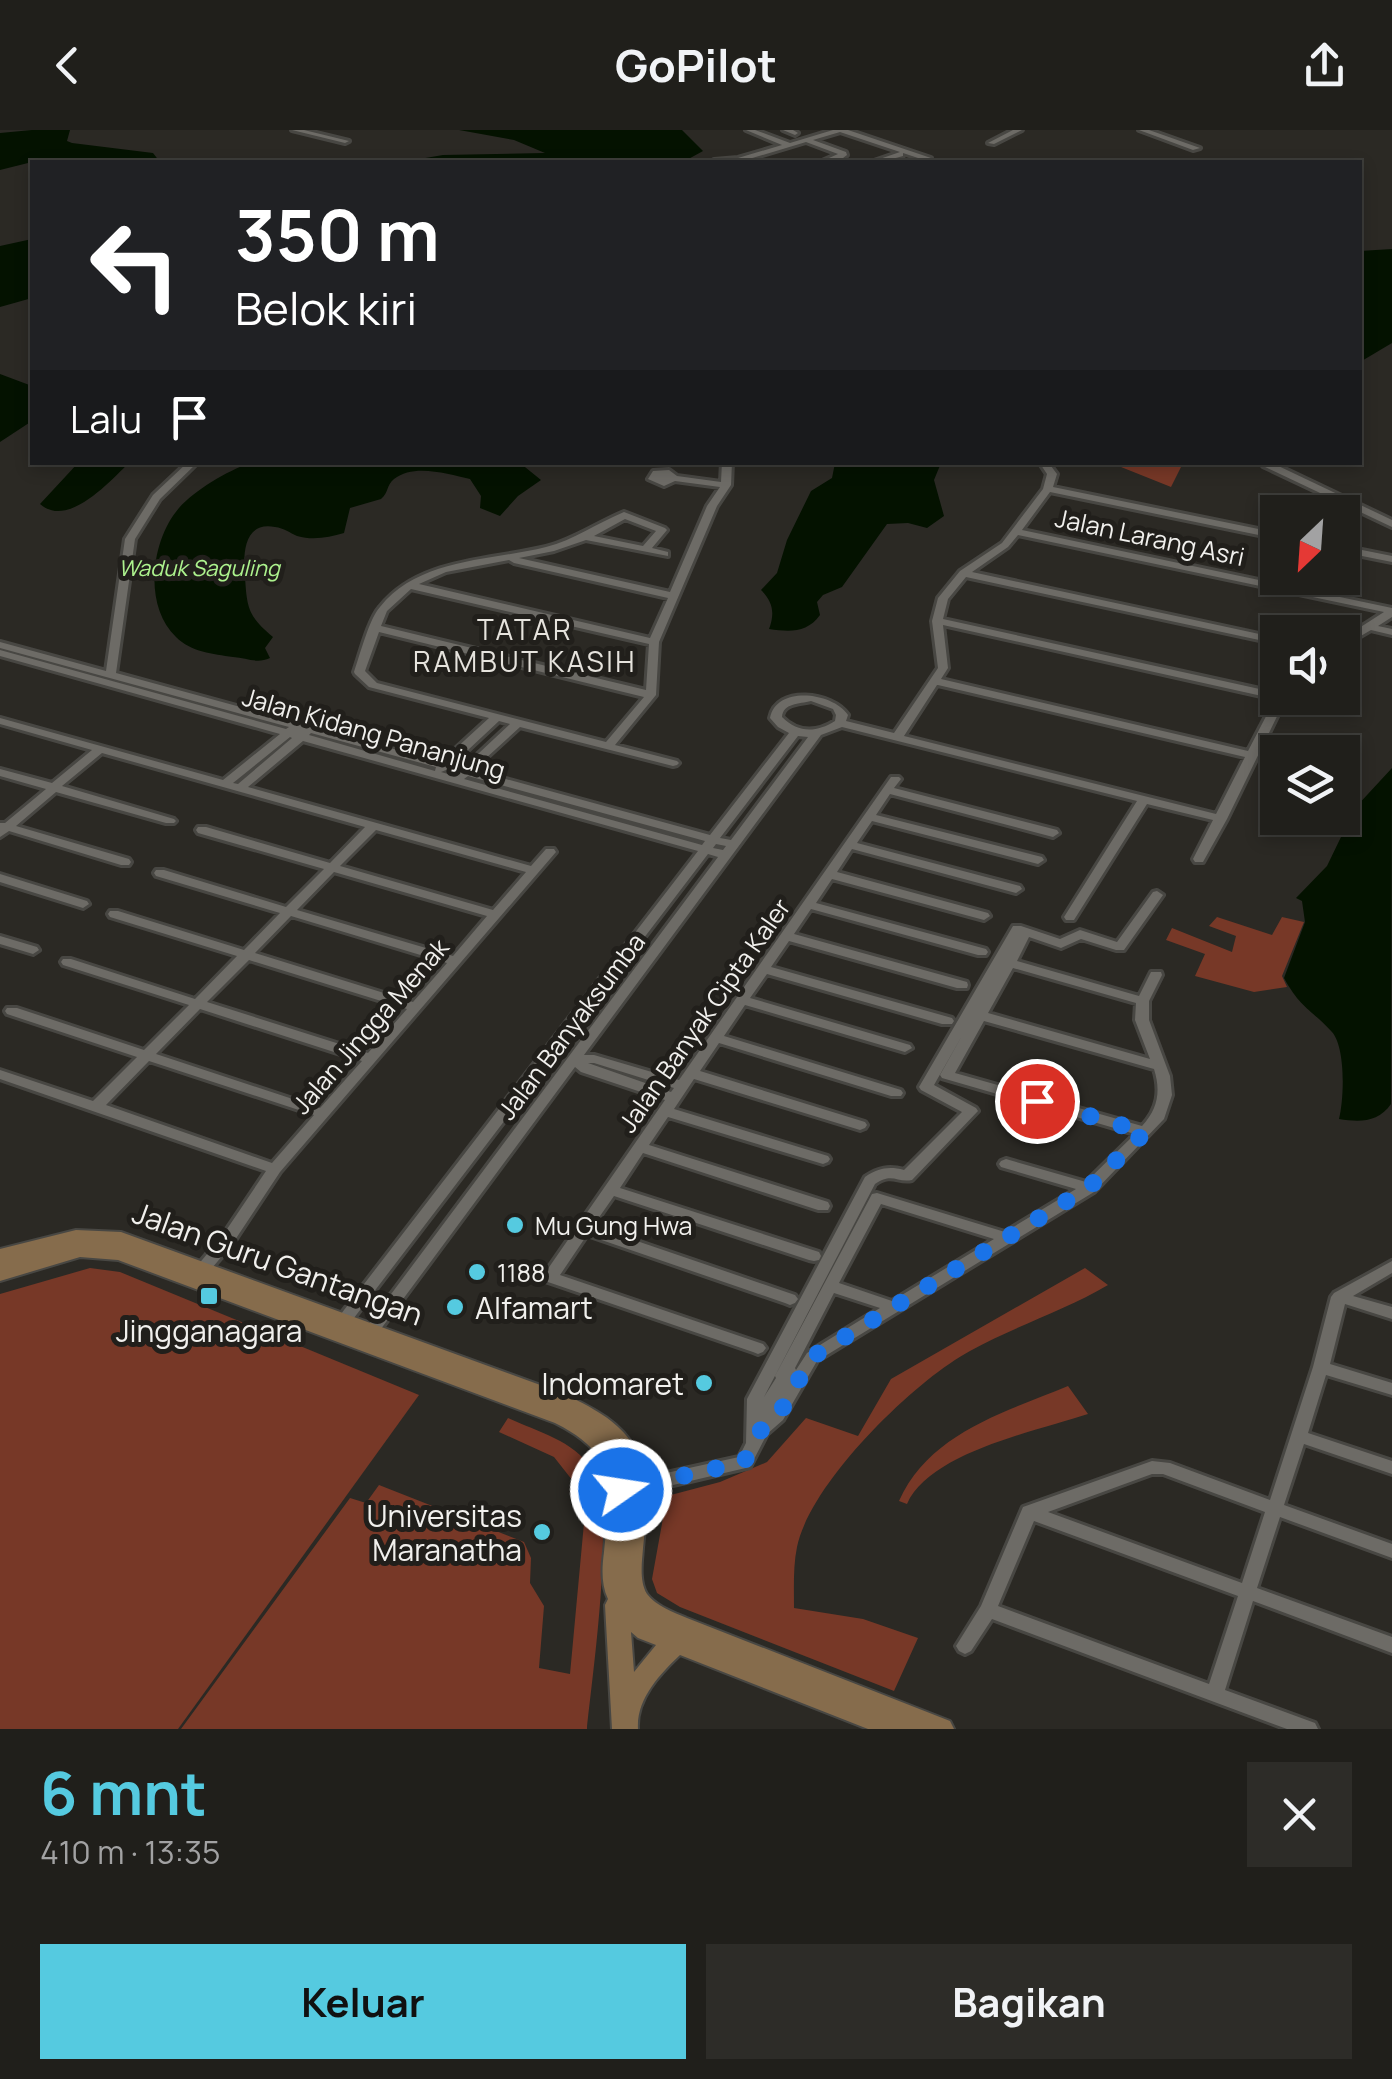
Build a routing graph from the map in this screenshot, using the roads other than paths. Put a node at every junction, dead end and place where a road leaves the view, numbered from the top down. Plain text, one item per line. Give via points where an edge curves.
1 (295, 130) edge
2 (749, 130) edge
3 (840, 130) edge
4 (1019, 130) edge
5 (1142, 130) edge
6 (318, 132) edge
7 (806, 140) junction
8 (345, 142) dead end
9 (992, 143) dead end
10 (789, 146) junction
11 (1196, 148) dead end
12 (900, 154) dead end
13 (927, 158) dead end
14 (845, 159) edge
15 (723, 160) edge
16 (881, 160) edge
17 (191, 465) edge
18 (727, 465) edge
19 (1045, 465) edge
20 (1268, 465) edge
21 (674, 478) dead end
22 (726, 485) junction
23 (1048, 489) junction
24 (1392, 524) edge
25 (1017, 532) junction
26 (1260, 532) edge
27 (585, 537) junction
28 (646, 550) junction
29 (1360, 553) edge
30 (665, 554) dead end
31 (509, 558) junction
32 (1392, 559) edge
33 (964, 573) junction
34 (409, 584) junction
35 (672, 596) junction
36 (1392, 611) edge
37 (937, 622) junction
38 (1370, 627) junction
39 (376, 628) junction
40 (1392, 632) edge
41 (1360, 633) edge
42 (1260, 637) edge
43 (654, 642) junction
44 (0, 645) edge
45 (15, 653) edge
46 (111, 674) junction
47 (938, 682) junction
48 (1260, 693) edge
49 (651, 695) junction
50 (1270, 715) edge
51 (497, 716) junction
52 (0, 721) edge
53 (516, 722) junction
54 (840, 724) junction
55 (300, 730) junction
56 (795, 732) junction
57 (816, 734) junction
58 (897, 738) junction
59 (609, 746) junction
60 (100, 749) junction
61 (1251, 755) junction
62 (673, 763) dead end
63 (440, 769) junction
64 (0, 772) edge
65 (462, 775) junction
66 (233, 786) junction
67 (54, 788) junction
68 (1144, 800) junction
69 (869, 817) junction
70 (1221, 819) junction
71 (170, 821) dead end
72 (373, 826) junction
73 (2, 828) edge
74 (202, 830) dead end
75 (1053, 833) dead end
76 (709, 844) junction
77 (850, 845) junction
78 (730, 850) junction
79 (550, 852) dead end
80 (1200, 859) dead end
81 (1038, 860) dead end
82 (125, 862) dead end
83 (332, 868) junction
84 (534, 871) junction
85 (160, 873) dead end
86 (829, 874) junction
87 (0, 878) edge
88 (1016, 889) dead end
89 (1157, 896) dead end
90 (84, 904) dead end
91 (807, 904) junction
92 (289, 912) junction
93 (114, 914) dead end
94 (496, 915) junction
95 (984, 916) dead end
96 (1070, 916) dead end
97 (786, 936) junction
98 (1023, 938) dead end
99 (0, 940) edge
100 (33, 950) dead end
101 (982, 952) dead end
102 (246, 954) junction
103 (68, 962) dead end
104 (456, 962) junction
105 (1010, 964) junction
106 (764, 969) junction
107 (1156, 975) dead end
108 (962, 985) dead end
109 (742, 1000) junction
110 (1143, 1001) junction
111 (198, 1004) junction
112 (416, 1007) junction
113 (12, 1011) dead end
114 (982, 1016) junction
115 (946, 1021) dead end
116 (716, 1038) junction
117 (906, 1048) dead end
118 (148, 1056) junction
119 (370, 1059) junction
120 (576, 1059) junction
121 (1160, 1066) junction
122 (0, 1074) edge
123 (678, 1092) junction
124 (896, 1092) dead end
125 (96, 1107) junction
126 (324, 1114) junction
127 (860, 1124) dead end
128 (1145, 1132) junction
129 (640, 1147) junction
130 (823, 1159) dead end
131 (1006, 1164) dead end
132 (276, 1169) junction
133 (1088, 1188) junction
134 (610, 1190) junction
135 (823, 1206) dead end
136 (584, 1228) junction
137 (1007, 1238) junction
138 (814, 1256) dead end
139 (0, 1258) edge
140 (1392, 1266) edge
141 (0, 1273) edge
142 (200, 1274) junction
143 (830, 1286) junction
144 (1339, 1296) junction
145 (790, 1300) dead end
146 (890, 1306) junction
147 (1392, 1313) edge
148 (340, 1327) junction
149 (367, 1337) junction
150 (758, 1348) dead end
151 (812, 1357) junction
152 (1320, 1367) junction
153 (783, 1376) junction
154 (1392, 1389) edge
155 (758, 1436) junction
156 (1298, 1436) junction
157 (1392, 1468) edge
158 (630, 1488) junction
159 (1274, 1509) junction
160 (1028, 1512) junction
161 (1392, 1551) edge
162 (1247, 1592) junction
163 (616, 1600) junction
164 (988, 1610) junction
165 (682, 1636) junction
166 (1392, 1645) edge
167 (965, 1646) dead end
168 (1214, 1695) junction
169 (626, 1722) edge
170 (897, 1729) edge
171 (941, 1729) edge
172 (1308, 1729) edge

1 - 6 street
2 - 10 street
3 - 7 street
3 - 13 street
4 - 9 street
5 - 11 street
6 - 8 street
7 - 10 street
7 - 14 street
10 - 15 street
12 - 16 street
17 - 46 street via 156,497 130,539
18 - 22 street
19 - 23 street via 1052,474
20 - 24 street
21 - 22 street
22 - 35 street
23 - 25 street
23 - 26 street
25 - 33 street
25 - 36 street, Jalan Larang Asri
27 - 28 street
27 - 28 street via 624,514 662,530
27 - 31 street
28 - 30 street
29 - 32 street
31 - 34 street
31 - 35 street
33 - 37 street via 943,598
33 - 42 street
34 - 39 street via 382,610
34 - 43 street
35 - 43 street
36 - 38 street
37 - 47 street via 943,668
37 - 48 street
38 - 40 street
38 - 41 street
39 - 49 street
39 - 51 street via 359,672 373,684
43 - 49 street
44 - 45 street
45 - 46 street, Jalan Kidang Pananjung
45 - 55 street, Jalan Kidang Pananjung
46 - 55 street, Jalan Kidang Pananjung
47 - 58 street
47 - 61 street
49 - 59 street
50 - 61 street
51 - 53 street
51 - 63 street
52 - 60 street
53 - 59 street
53 - 65 street
54 - 56 street via 842,715 826,701 797,699 784,703 776,718
54 - 57 street
54 - 58 street
55 - 63 street, Jalan Kidang Pananjung
55 - 66 street
56 - 57 street
56 - 76 street, Jalan Banyaksumba
57 - 78 street, Jalan Banyaksumba
58 - 68 street
59 - 62 street
60 - 66 street
60 - 67 street
61 - 70 street
63 - 65 street, Jalan Kidang Pananjung
64 - 67 street
65 - 76 street, Jalan Kidang Pananjung
66 - 72 street
67 - 71 street
67 - 73 street
68 - 70 street
68 - 96 street
69 - 75 street, Jalan Banyak Cipta Kaler via 892,784
69 - 77 street, Jalan Banyak Cipta Kaler
69 - 81 street
70 - 80 street
72 - 83 street
72 - 84 street
73 - 82 street
74 - 83 street
76 - 78 street, Jalan Kidang Pananjung
76 - 148 street, Jalan Banyaksumba
77 - 86 street, Jalan Banyak Cipta Kaler
77 - 88 street
78 - 120 street, Jalan Banyaksumba
79 - 84 street, Jalan Jingga Menak
83 - 92 street
83 - 94 street
84 - 94 street, Jalan Jingga Menak
85 - 92 street
86 - 91 street, Jalan Banyak Cipta Kaler
86 - 95 street
87 - 90 street
89 - 155 street via 1120,948 1080,934 1061,944 1017,929 926,1087 971,1112 907,1176 880,1174 870,1181 755,1399
91 - 97 street, Jalan Banyak Cipta Kaler
91 - 101 street
92 - 102 street
92 - 104 street
93 - 102 street
94 - 104 street, Jalan Jingga Menak
97 - 106 street, Jalan Banyak Cipta Kaler
97 - 108 street
98 - 105 street
99 - 100 street
102 - 111 street
102 - 112 street
103 - 111 street
104 - 112 street, Jalan Jingga Menak
105 - 110 street
105 - 114 street
106 - 109 street, Jalan Banyak Cipta Kaler
106 - 115 street
107 - 110 street
109 - 116 street, Jalan Banyak Cipta Kaler
109 - 117 street
110 - 121 street via 1146,1035
111 - 118 street
111 - 119 street
112 - 119 street, Jalan Jingga Menak
113 - 118 street
114 - 121 street
114 - 128 street via 947,1075
116 - 123 street, Jalan Banyak Cipta Kaler
116 - 124 street
118 - 125 street
118 - 126 street
119 - 126 street, Jalan Jingga Menak
120 - 123 street via 586,1069
120 - 149 street, Jalan Banyaksumba
121 - 128 street via 1165,1096
122 - 125 street
123 - 127 street
123 - 129 street, Jalan Banyak Cipta Kaler
123 - 130 street
125 - 132 street
126 - 132 street, Jalan Jingga Menak
128 - 133 street
129 - 134 street, Jalan Banyak Cipta Kaler
129 - 135 street
131 - 133 street
132 - 142 street, Jalan Jingga Menak
133 - 137 street
134 - 136 street, Jalan Banyak Cipta Kaler
134 - 138 street
136 - 145 street
136 - 150 street, Jalan Banyak Cipta Kaler via 550,1276
137 - 143 street via 877,1198
137 - 146 street
139 - 142 street, Jalan Guru Gantangan via 95,1235
140 - 144 street
141 - 142 street, Jalan Guru Gantangan via 91,1248
142 - 148 street, Jalan Guru Gantangan
143 - 146 street
143 - 153 street
144 - 147 street
144 - 152 street
146 - 151 street
148 - 149 street, Jalan Guru Gantangan
149 - 158 street, Jalan Guru Gantangan via 586,1430 606,1447
151 - 153 street
151 - 155 street via 778,1416
152 - 154 street
152 - 156 street
153 - 155 street
155 - 158 street via 744,1462
156 - 157 street
156 - 159 street
158 - 163 street, Jalan Guru Gantangan via 614,1568
158 - 165 street, Jalan Guru Gantangan via 636,1600
159 - 160 street via 1152,1467
159 - 161 street
159 - 162 street
160 - 162 street
160 - 164 street
162 - 166 street
162 - 168 street
163 - 165 street, Jalan Guru Gantangan via 635,1624
163 - 169 street
164 - 167 street
164 - 168 street
165 - 169 street via 646,1672
165 - 170 street, Jalan Guru Gantangan
165 - 171 street, Jalan Guru Gantangan
168 - 172 street

